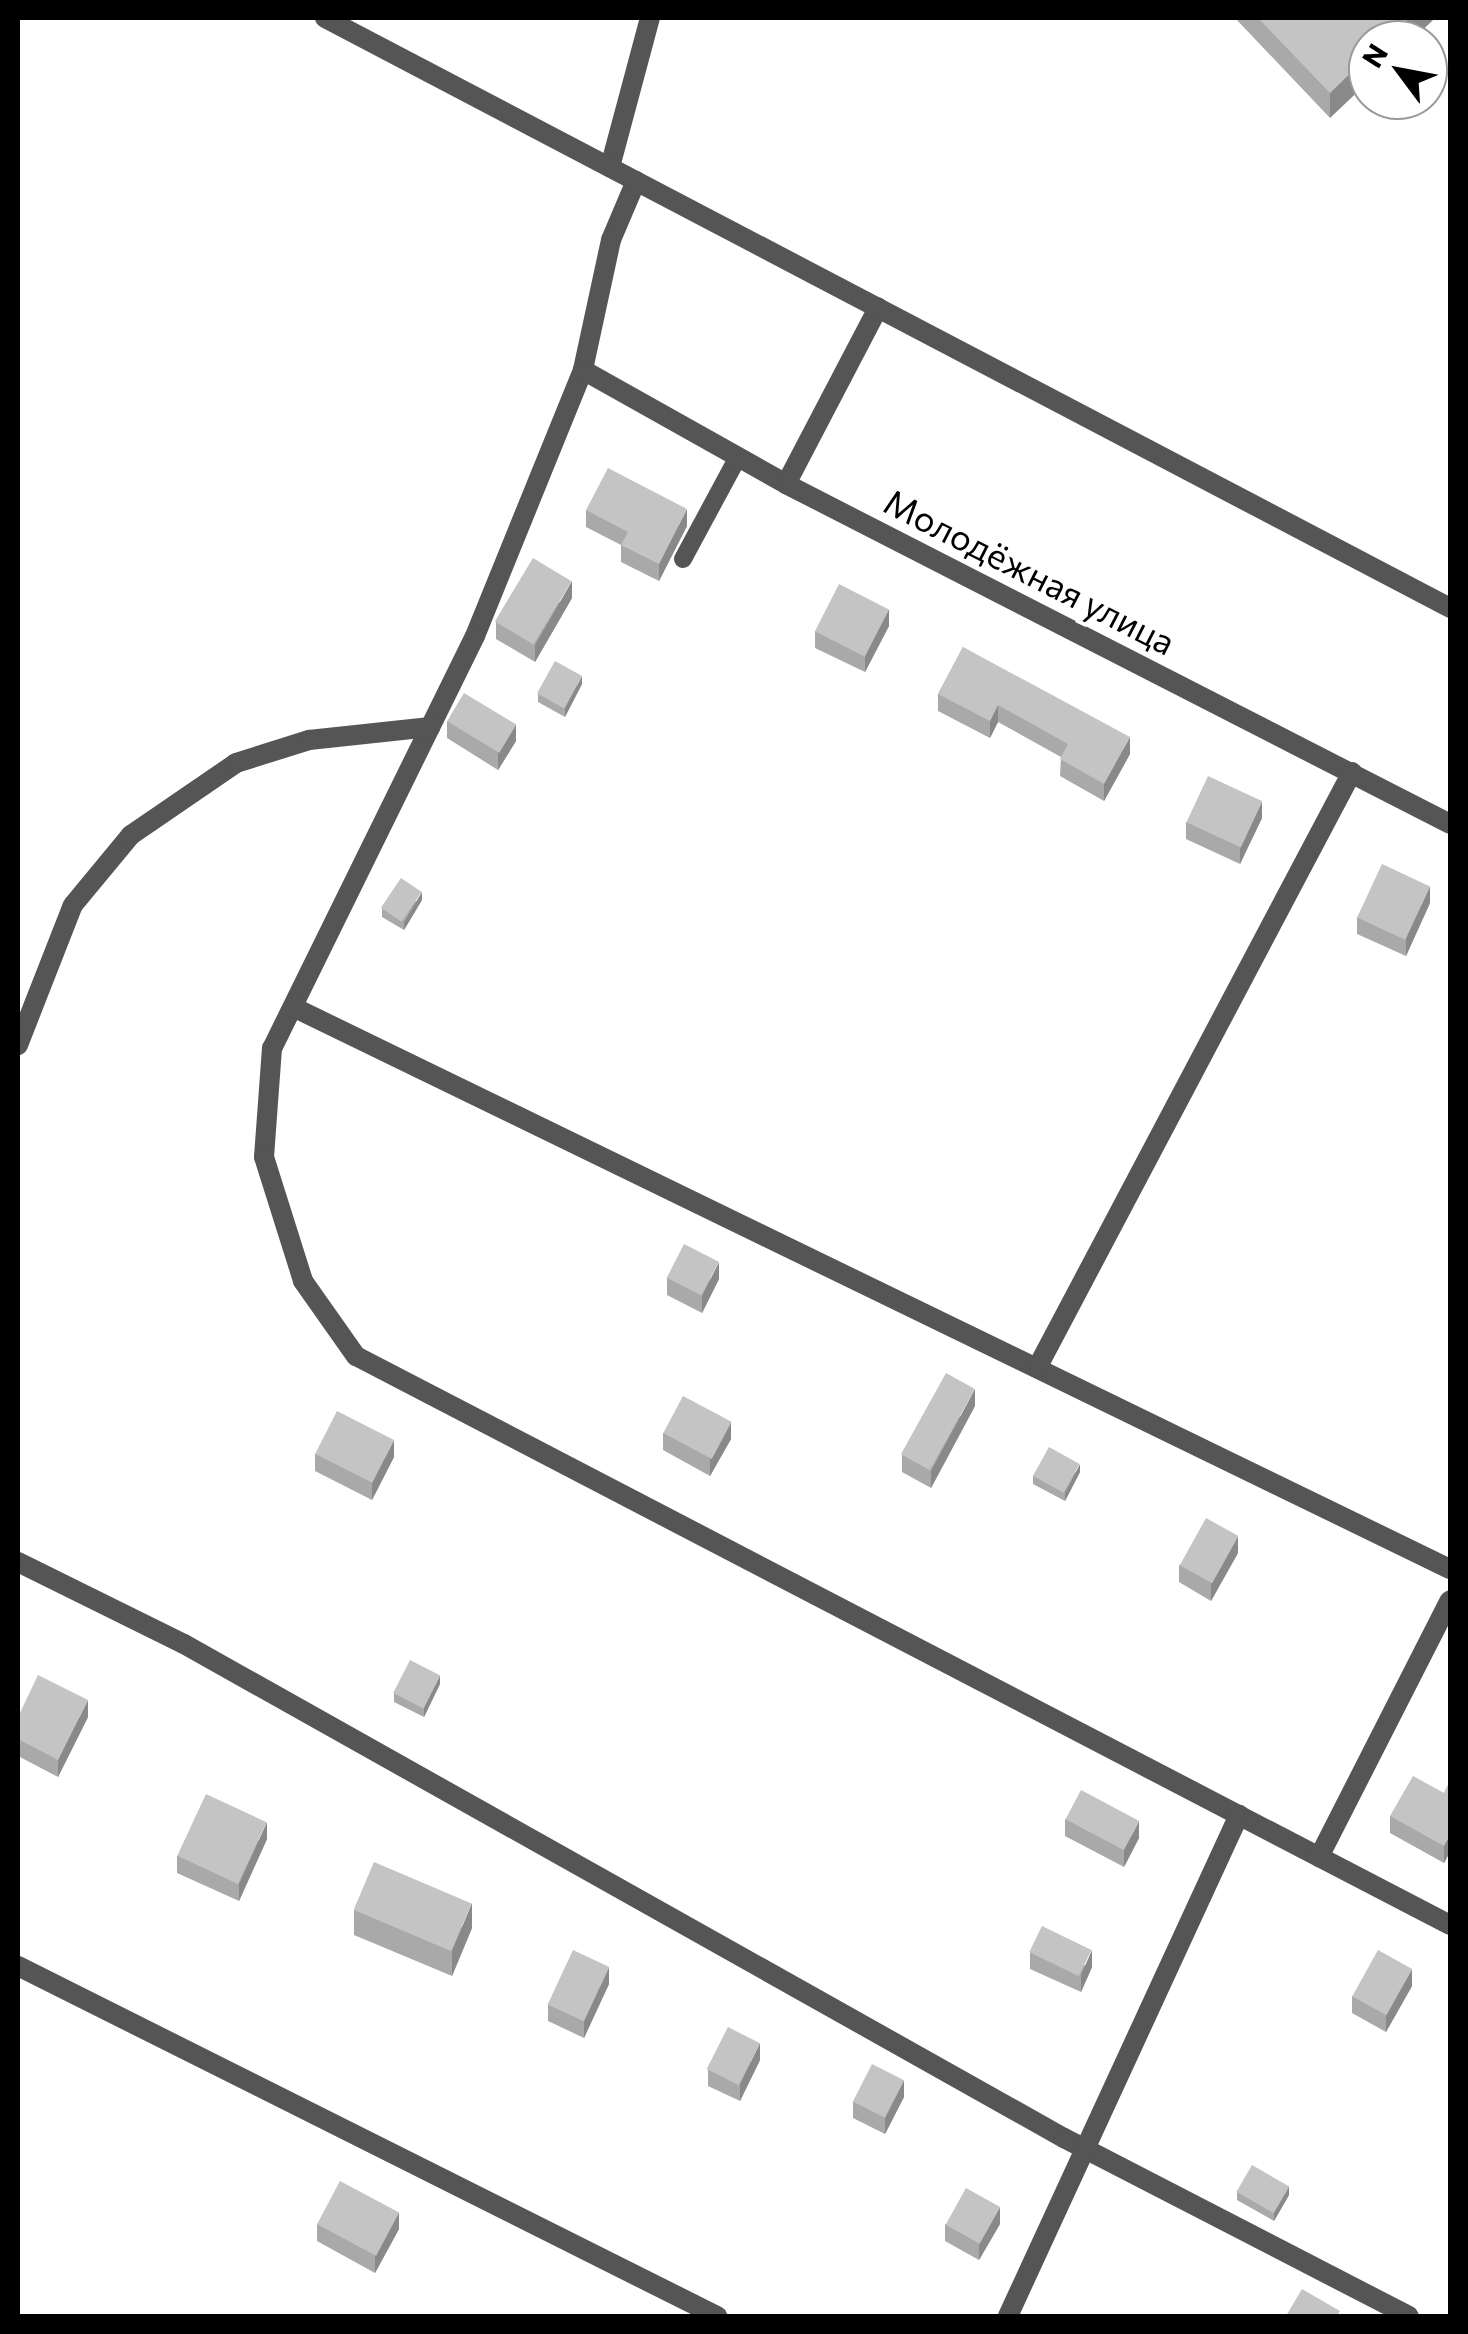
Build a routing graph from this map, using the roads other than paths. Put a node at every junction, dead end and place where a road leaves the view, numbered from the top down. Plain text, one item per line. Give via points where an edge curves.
1 (325, 18) edge
2 (650, 18) edge
3 (610, 167) junction
4 (636, 181) junction
5 (878, 308) junction
6 (584, 370) junction
7 (738, 457) junction
8 (786, 484) junction
9 (683, 559) dead end
10 (1450, 608) edge
11 (430, 727) junction
12 (1352, 772) junction
13 (1450, 824) edge
14 (292, 1007) junction
15 (18, 1045) edge
16 (1037, 1368) junction
17 (18, 1562) edge
18 (1450, 1569) edge
19 (1450, 1600) edge
20 (1239, 1816) junction
21 (1319, 1857) junction
22 (1450, 1926) edge
23 (18, 1966) edge
24 (1086, 2149) junction
25 (717, 2316) edge
26 (1008, 2316) edge
27 (1409, 2316) edge

1 - 3 street
2 - 3 street
3 - 4 street
4 - 5 street
4 - 6 street via 611,240
5 - 8 street
5 - 10 street
6 - 7 street, Молодёжная улица
6 - 11 street via 475,636
7 - 8 street, Молодёжная улица
7 - 9 lane
8 - 12 street, Молодёжная улица
11 - 14 street
11 - 15 street via 309,740 236,763 131,835 73,905
12 - 13 street, Молодёжная улица
12 - 16 street
14 - 16 street
14 - 20 street via 272,1048 264,1157 303,1282 356,1356
16 - 18 street
17 - 24 street via 184,1644
19 - 21 street
20 - 21 street
20 - 24 street
21 - 22 street
23 - 25 street
24 - 26 street
24 - 27 street

